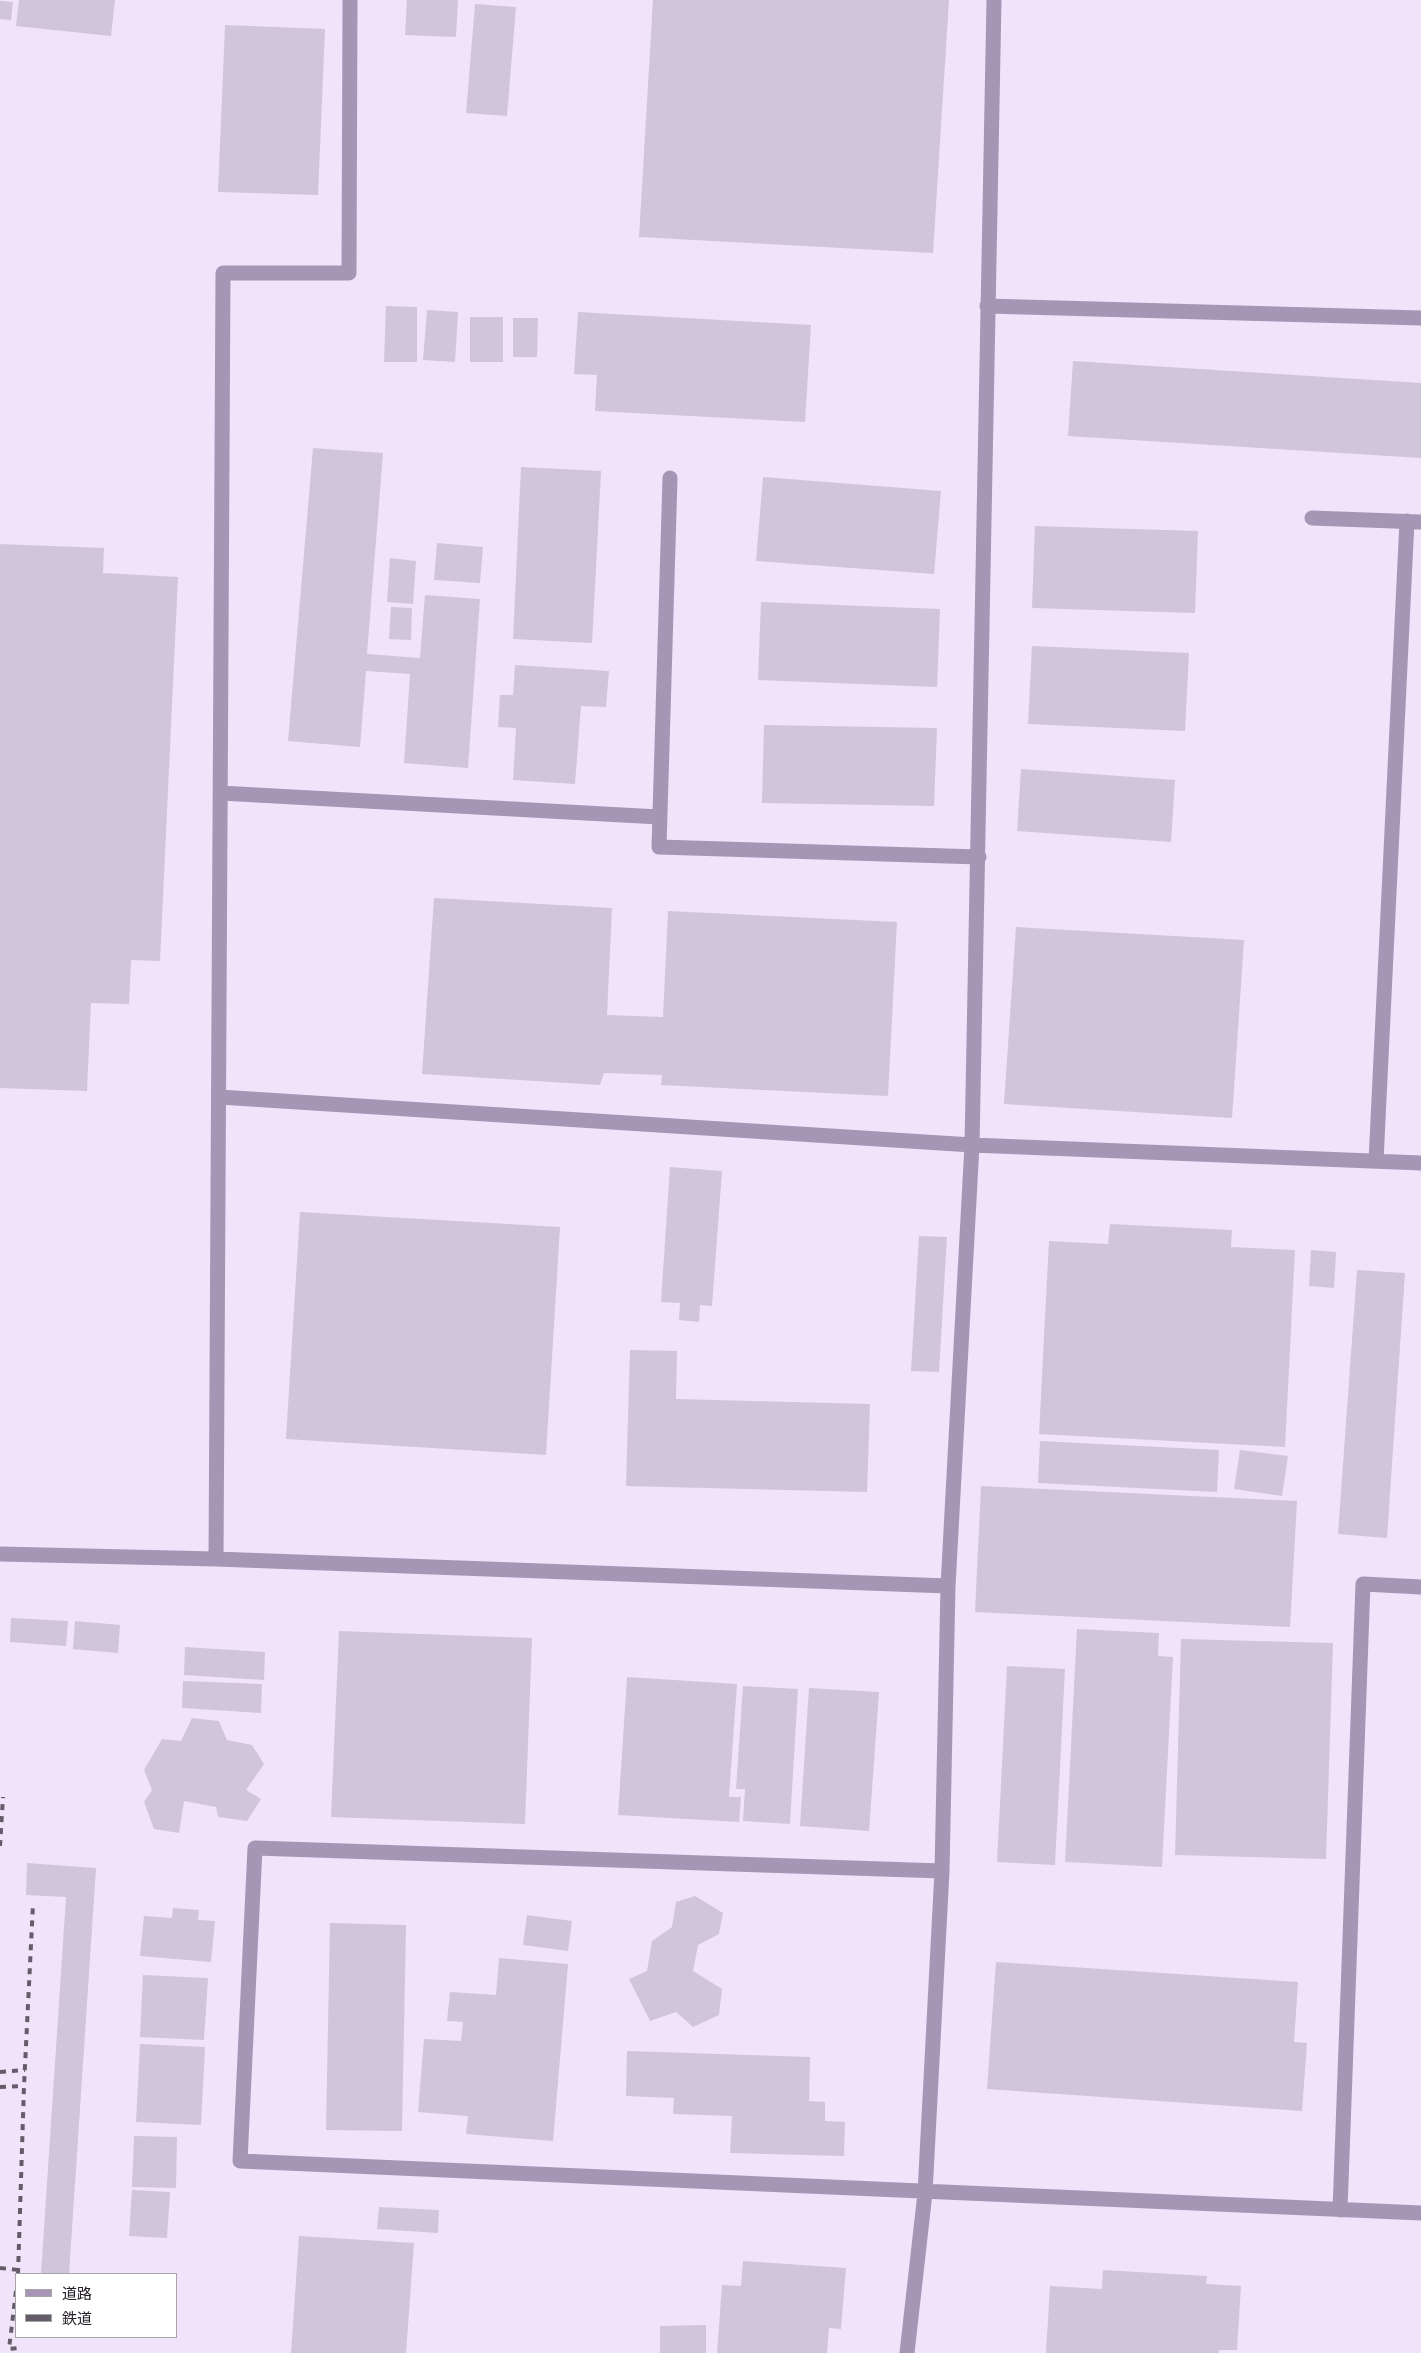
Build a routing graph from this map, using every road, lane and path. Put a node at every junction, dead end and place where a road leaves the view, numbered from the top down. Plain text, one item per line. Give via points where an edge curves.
1 (350, 0) edge
2 (994, 0) edge
3 (987, 306) junction
4 (1421, 318) edge
5 (670, 478) dead end
6 (1312, 518) dead end
7 (1414, 522) edge
8 (220, 793) junction
9 (659, 818) junction
10 (979, 857) junction
11 (219, 1097) junction
12 (972, 1145) junction
13 (1376, 1161) junction
14 (1421, 1163) edge
15 (0, 1554) edge
16 (216, 1559) junction
17 (948, 1586) junction
18 (1421, 1587) edge
19 (942, 1871) junction
20 (925, 2193) junction
21 (1340, 2210) junction
22 (1421, 2213) edge
23 (907, 2353) edge

1 - 8 lane via 349,273 223,273
2 - 3 lane
3 - 4 lane
3 - 10 lane
5 - 9 lane
6 - 7 lane
7 - 13 lane
8 - 9 lane
8 - 11 lane
9 - 10 lane via 659,847
10 - 12 lane
11 - 12 lane
11 - 16 lane
12 - 13 lane
12 - 17 lane
13 - 14 lane
15 - 16 lane
16 - 17 lane
17 - 19 lane
18 - 21 lane via 1363,1584
19 - 20 lane
19 - 20 lane via 255,1848 240,2161
20 - 21 lane
20 - 23 lane
21 - 22 lane

